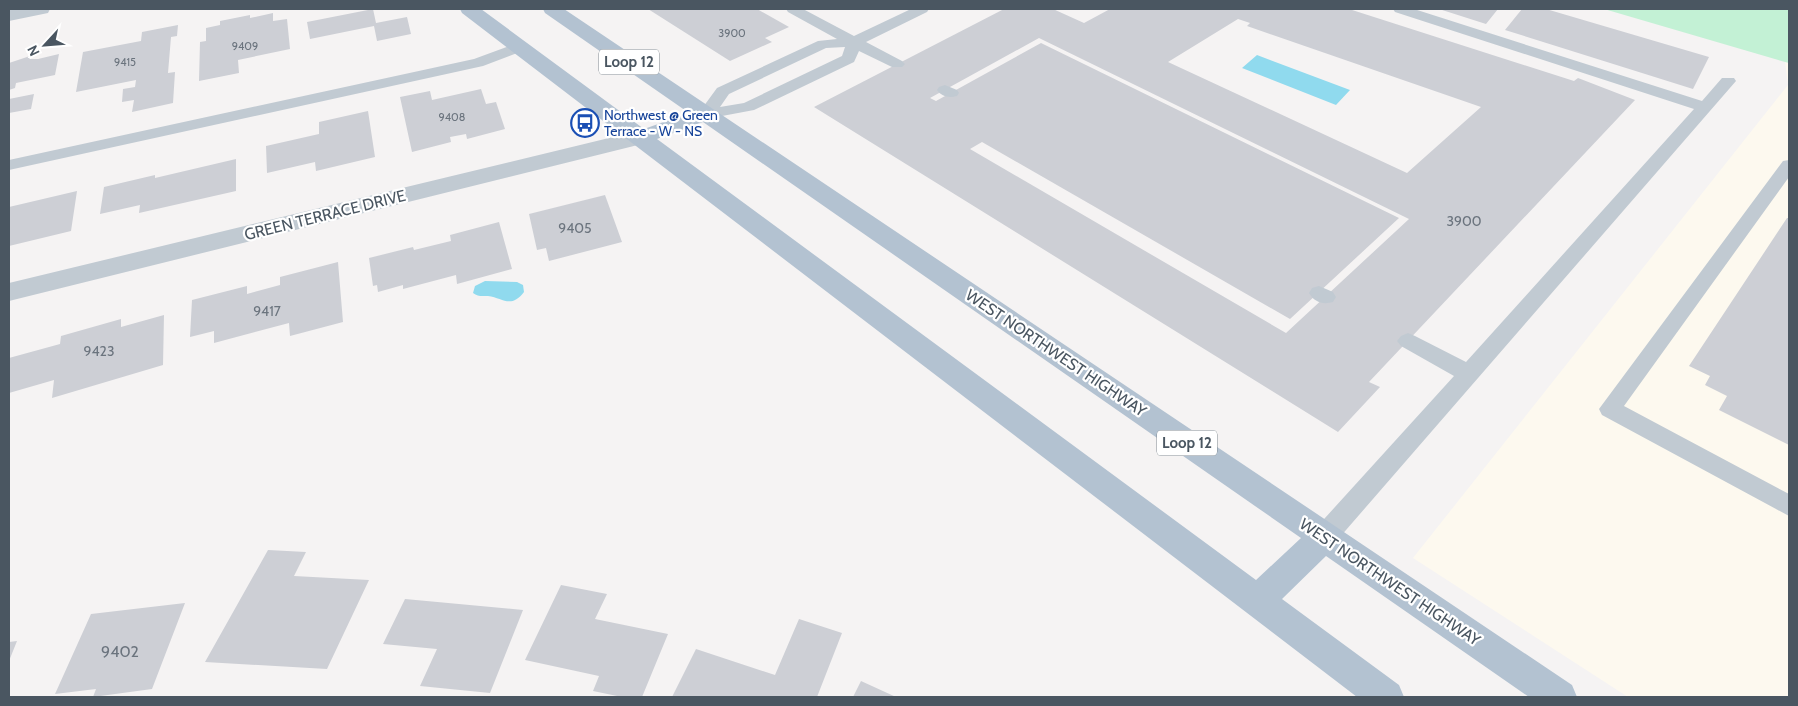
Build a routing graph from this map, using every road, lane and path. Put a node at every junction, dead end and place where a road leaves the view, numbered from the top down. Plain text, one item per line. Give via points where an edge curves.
1 (41, 9) edge
2 (469, 9) edge
3 (552, 9) edge
4 (793, 9) edge
5 (922, 9) edge
6 (1400, 9) edge
7 (9, 15) edge
8 (854, 42) junction
9 (520, 46) junction
10 (897, 64) dead end
11 (1728, 81) dead end
12 (1705, 107) junction
13 (706, 114) junction
14 (642, 137) junction
15 (9, 165) edge
16 (1785, 178) edge
17 (9, 292) edge
18 (1408, 341) dead end
19 (1467, 373) junction
20 (1789, 506) edge
21 (1324, 537) junction
22 (1258, 600) junction
23 (1386, 697) edge
24 (1558, 697) edge

1 - 7 street
2 - 9 main road
3 - 13 main road, WEST NORTHWEST HIGHWAY / Loop 12
4 - 8 lane
5 - 8 lane
6 - 12 lane
8 - 10 lane
8 - 13 lane via 823,44 723,90
8 - 13 lane via 849,59 748,107
9 - 14 main road
9 - 15 lane via 478,62
11 - 12 lane
12 - 19 lane
13 - 14 main road
13 - 21 main road, WEST NORTHWEST HIGHWAY / Loop 12
14 - 17 street, GREEN TERRACE DRIVE
14 - 22 main road
16 - 20 lane via 1610,409
18 - 19 lane
19 - 21 lane
21 - 22 main road
21 - 24 main road, WEST NORTHWEST HIGHWAY / Loop 12
22 - 23 main road

